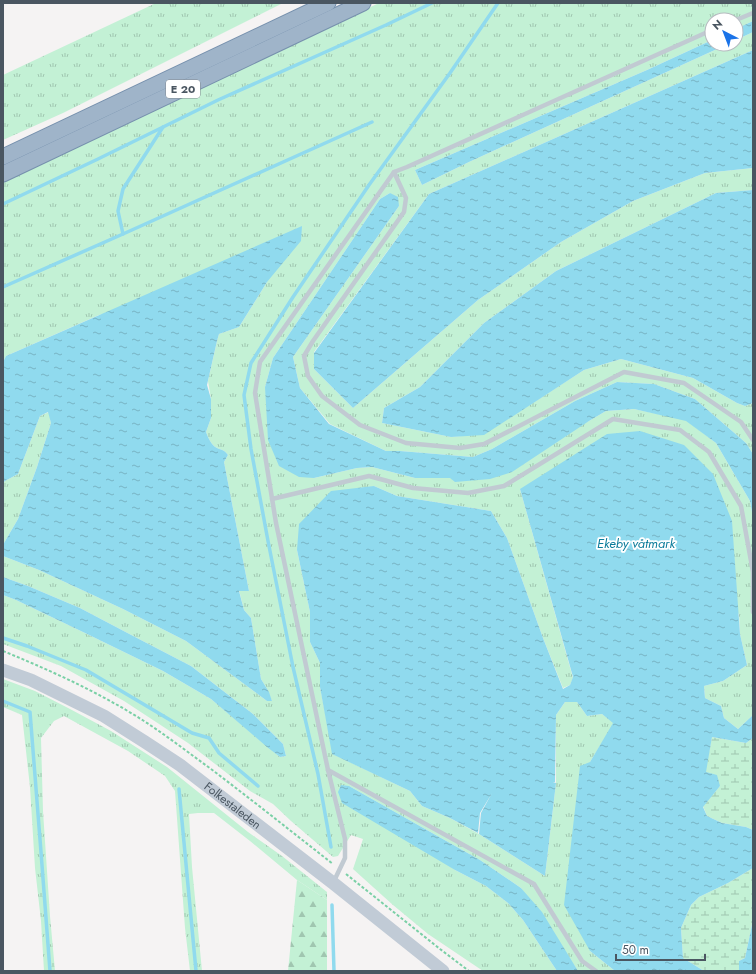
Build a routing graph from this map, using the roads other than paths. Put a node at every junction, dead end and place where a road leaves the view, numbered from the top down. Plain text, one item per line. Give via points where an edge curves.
1 (328, 3) edge
2 (363, 3) edge
3 (704, 34) edge
4 (3, 157) edge
5 (394, 172) junction
6 (3, 174) edge
7 (753, 440) edge
8 (272, 499) junction
9 (753, 612) edge
10 (3, 670) edge
11 (328, 770) junction
12 (333, 884) junction
13 (443, 971) edge
14 (596, 971) edge

1 - 4 highway, E 20
2 - 6 highway, E 20
3 - 5 lane
5 - 7 lane via 406,198 404,212 304,356 308,376 322,396 360,425 406,443 460,448 484,444 624,372 684,383 741,422
5 - 8 lane via 260,362 255,393
8 - 9 lane via 369,476 413,488 468,493 504,486 613,419 680,430 709,452 741,506 753,572
8 - 11 lane
10 - 12 main road, Folkestaleden via 31,680 104,716 145,742 180,765
11 - 12 lane via 345,839 345,858
11 - 14 lane via 534,884 582,961
12 - 13 main road, Folkestaleden

